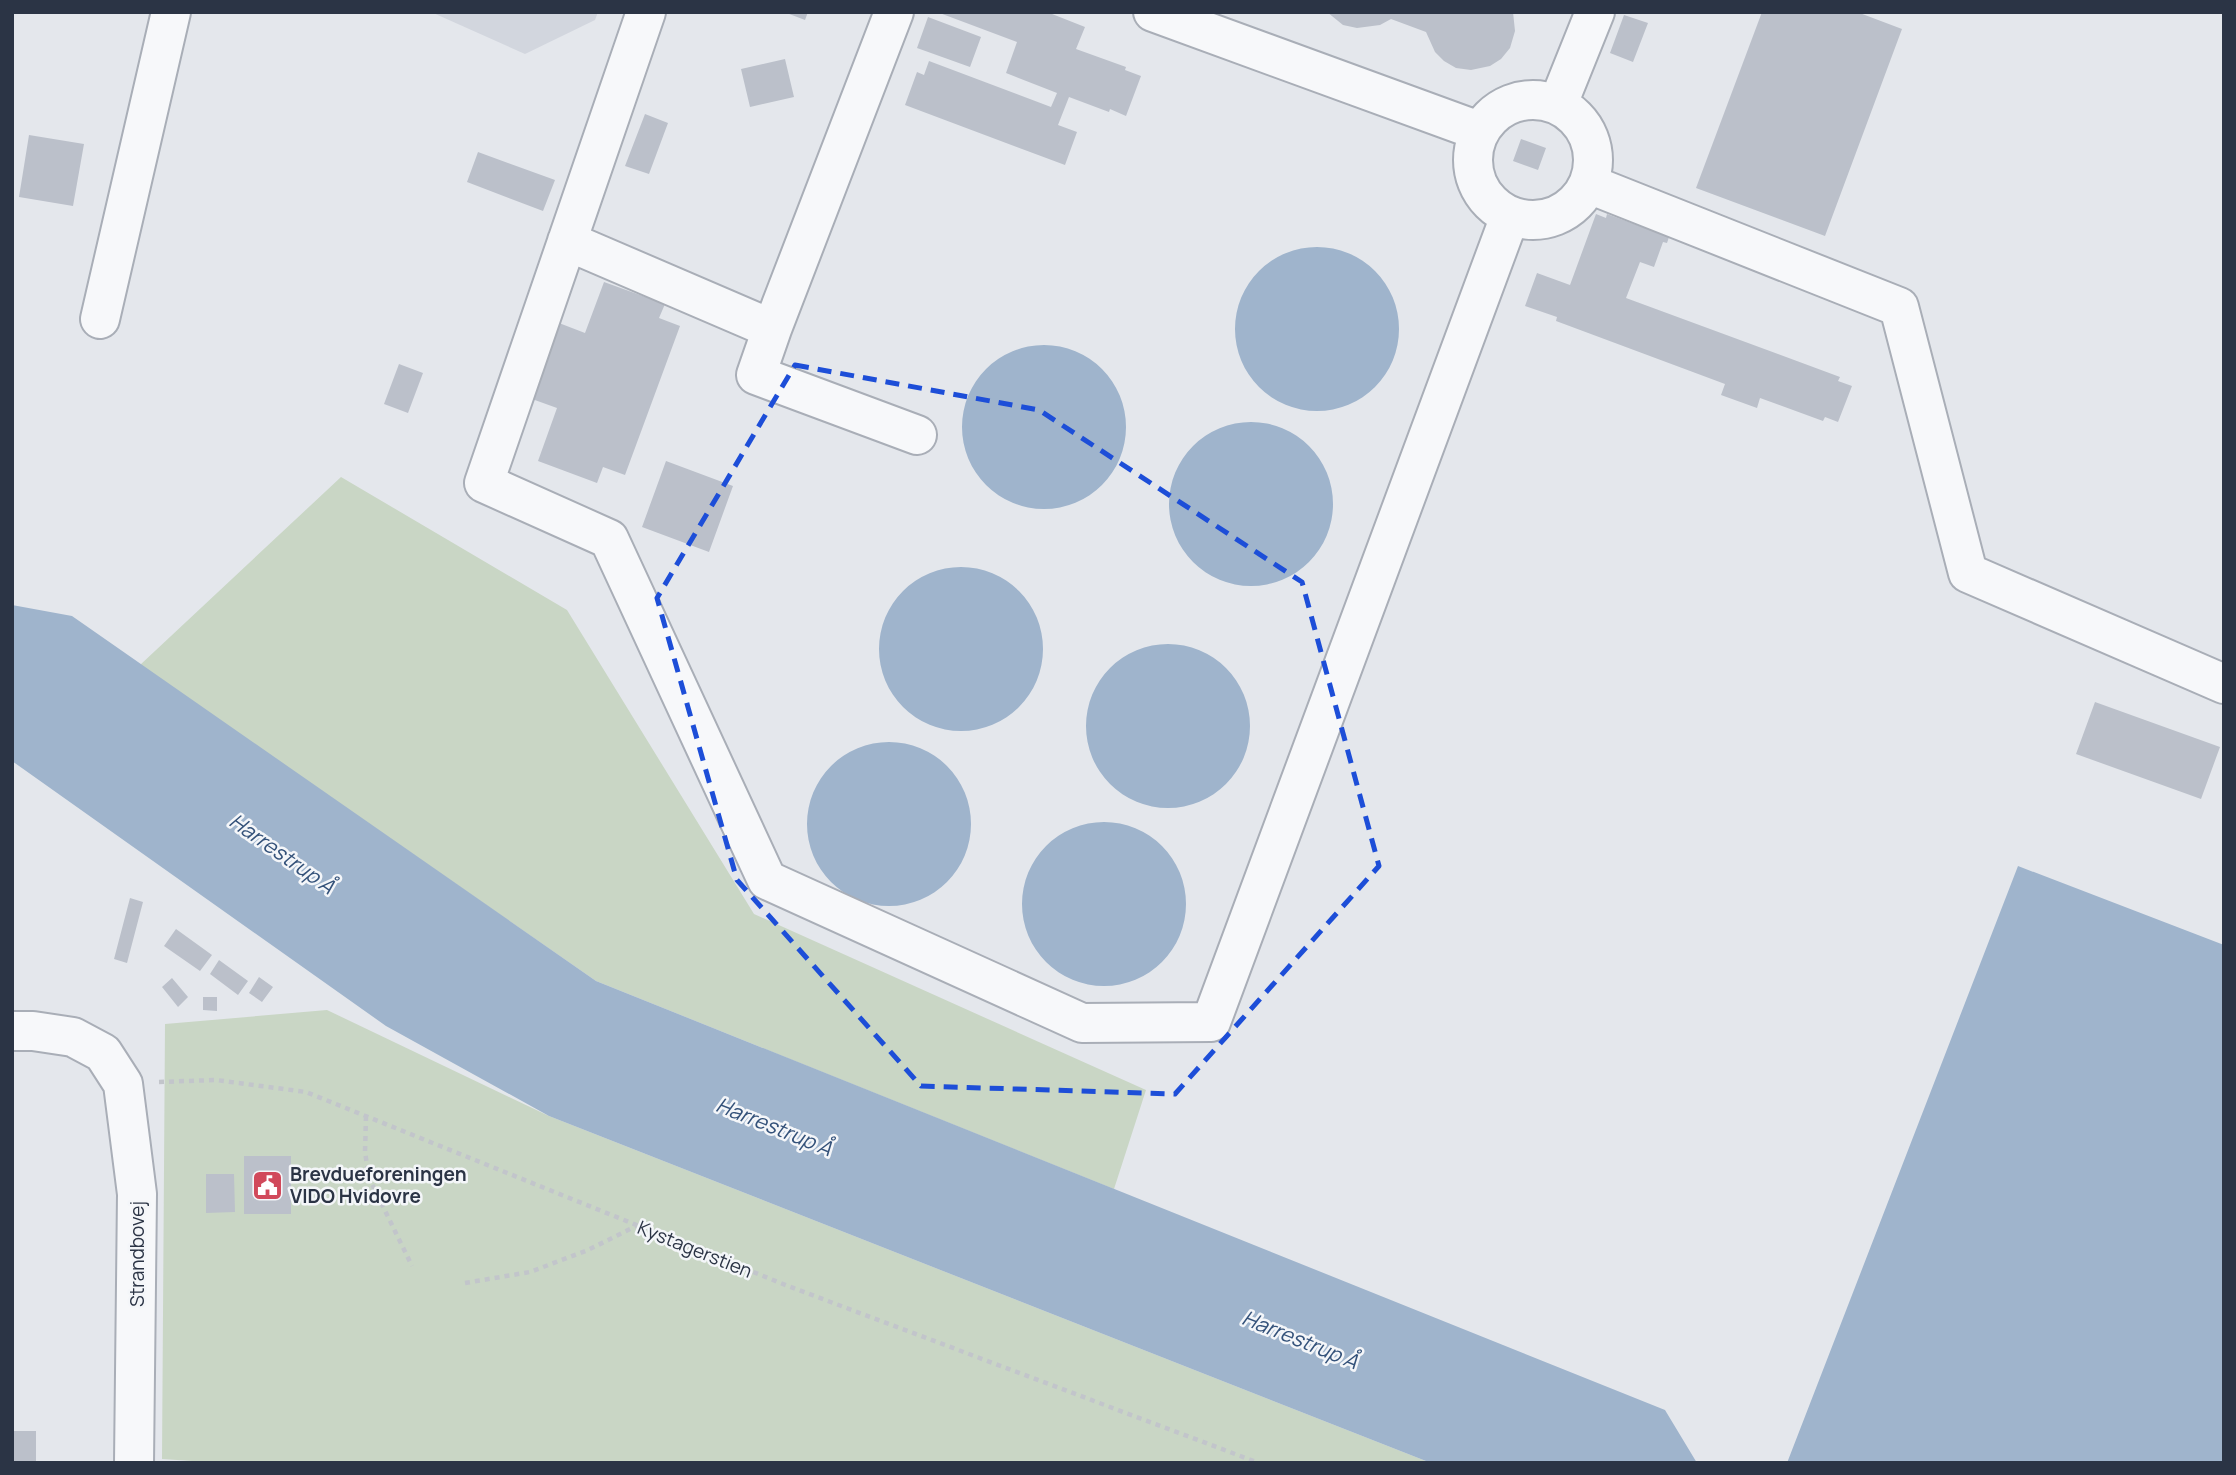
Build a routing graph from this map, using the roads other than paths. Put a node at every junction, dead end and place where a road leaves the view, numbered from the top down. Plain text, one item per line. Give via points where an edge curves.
1 (171, 12) edge
2 (646, 12) edge
3 (894, 12) edge
4 (1153, 12) edge
5 (1595, 12) edge
6 (1558, 104) junction
7 (1479, 131) junction
8 (1589, 184) junction
9 (1510, 216) junction
10 (568, 241) junction
11 (100, 319) dead end
12 (772, 329) junction
13 (916, 435) dead end
14 (2224, 684) edge
15 (12, 1031) edge
16 (134, 1463) edge

1 - 11 street
2 - 10 street
3 - 12 street
4 - 7 street
5 - 6 street
6 - 7 street via 1541,99 1505,106
6 - 8 street via 1586,129 1594,165
7 - 9 street via 1473,171 1493,206
8 - 9 street via 1579,199 1547,219
8 - 14 street via 1899,307 1968,573
9 - 10 street via 1211,1022 1082,1023 767,880 609,540 484,483
10 - 12 street
12 - 13 street via 756,375
15 - 16 street, Strandbovej via 73,1037 113,1068 137,1194

